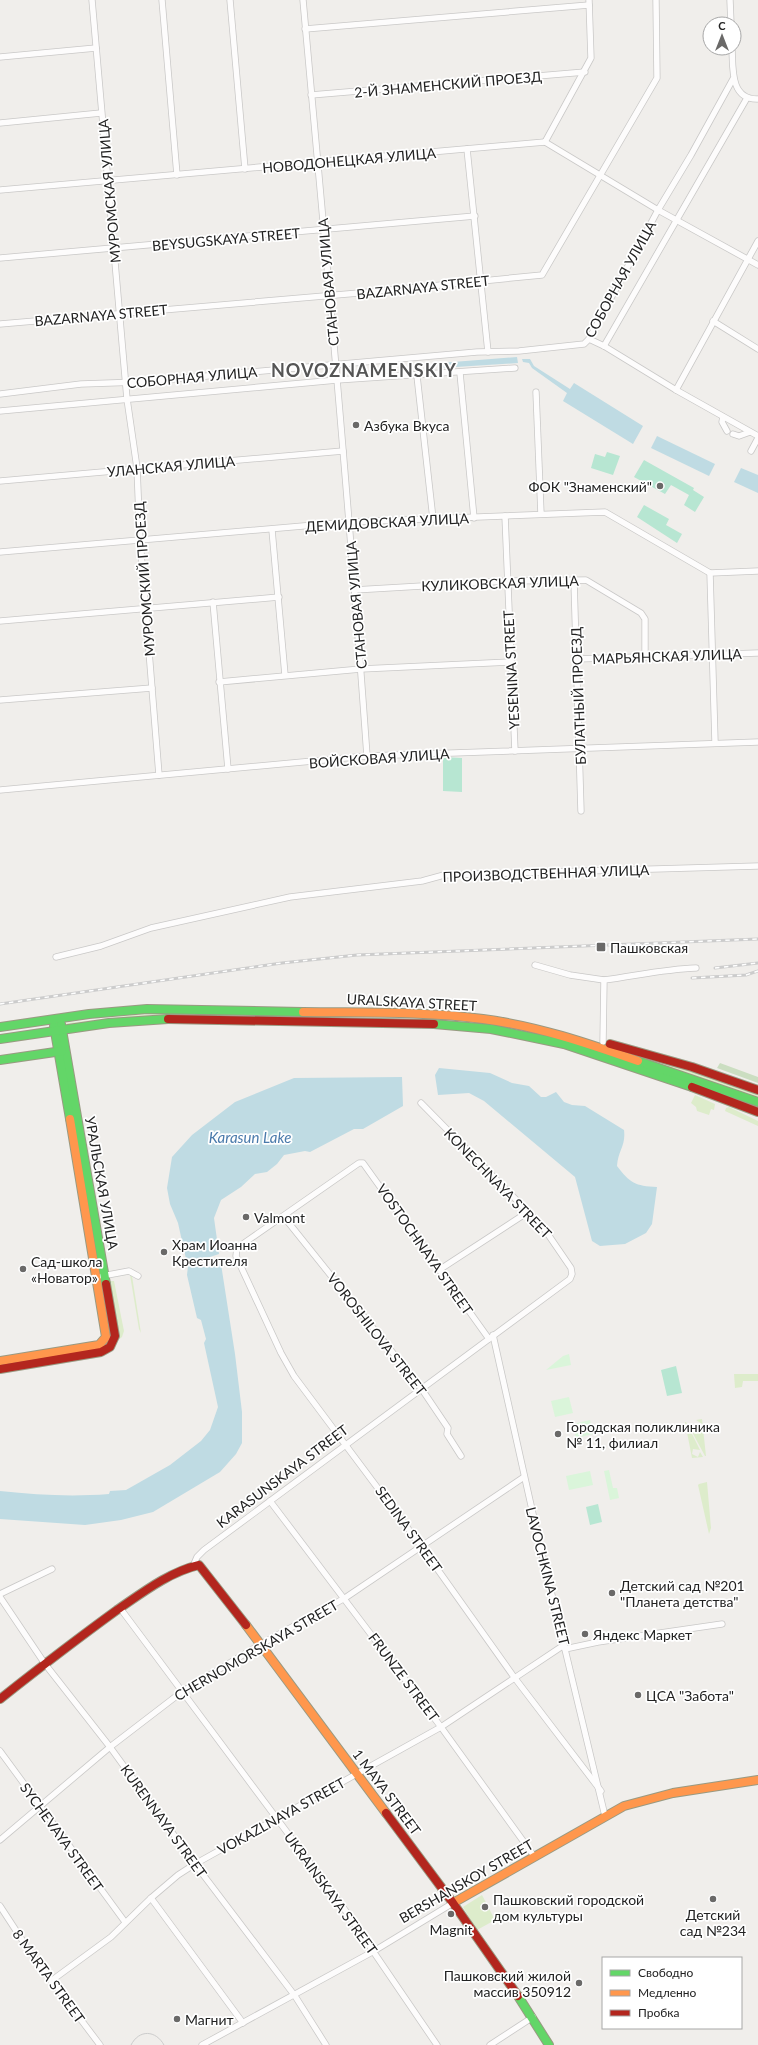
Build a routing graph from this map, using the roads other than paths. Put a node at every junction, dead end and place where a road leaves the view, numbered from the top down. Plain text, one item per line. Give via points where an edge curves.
1 (92, 0) edge
2 (162, 0) edge
3 (230, 0) edge
4 (303, 0) edge
5 (656, 0) edge
6 (730, 0) edge
7 (589, 2) edge
8 (731, 16) edge
9 (305, 29) junction
10 (96, 48) junction
11 (0, 56) edge
12 (732, 56) edge
13 (585, 72) junction
14 (733, 80) junction
15 (311, 95) junction
16 (747, 98) junction
17 (758, 99) edge
18 (101, 113) junction
19 (0, 123) edge
20 (545, 142) junction
21 (467, 149) junction
22 (317, 163) junction
23 (245, 169) junction
24 (177, 175) junction
25 (601, 175) junction
26 (108, 182) junction
27 (0, 190) edge
28 (658, 210) junction
29 (475, 216) junction
30 (677, 218) junction
31 (323, 230) junction
32 (758, 241) edge
33 (114, 249) junction
34 (0, 258) edge
35 (748, 259) junction
36 (758, 265) edge
37 (481, 281) junction
38 (329, 295) junction
39 (120, 314) junction
40 (713, 321) junction
41 (0, 324) edge
42 (589, 339) junction
43 (604, 346) junction
44 (758, 348) edge
45 (488, 352) junction
46 (336, 364) junction
47 (515, 368) dead end
48 (460, 373) junction
49 (417, 376) junction
50 (337, 380) junction
51 (126, 383) junction
52 (676, 390) junction
53 (536, 392) dead end
54 (0, 394) edge
55 (127, 399) junction
56 (0, 411) edge
57 (723, 417) junction
58 (727, 431) dead end
59 (750, 432) junction
60 (733, 434) dead end
61 (758, 437) edge
62 (343, 451) junction
63 (751, 451) dead end
64 (137, 468) junction
65 (0, 481) edge
66 (541, 514) junction
67 (505, 516) junction
68 (474, 518) junction
69 (433, 519) junction
70 (349, 522) junction
71 (272, 530) junction
72 (140, 540) junction
73 (0, 552) edge
74 (758, 571) edge
75 (710, 573) junction
76 (574, 581) junction
77 (507, 582) junction
78 (354, 590) junction
79 (279, 597) junction
80 (213, 602) junction
81 (145, 607) junction
82 (0, 621) edge
83 (758, 653) edge
84 (712, 655) junction
85 (645, 657) junction
86 (577, 659) junction
87 (511, 662) junction
88 (361, 669) junction
89 (285, 675) junction
90 (219, 682) junction
91 (152, 688) junction
92 (0, 700) edge
93 (715, 742) junction
94 (758, 742) edge
95 (580, 748) junction
96 (515, 751) junction
97 (367, 756) junction
98 (228, 769) junction
99 (159, 775) junction
100 (0, 790) edge
101 (581, 811) dead end
102 (758, 866) edge
103 (56, 957) dead end
104 (535, 965) dead end
105 (696, 968) dead end
106 (604, 980) junction
107 (200, 1009) junction
108 (56, 1019) junction
109 (200, 1019) junction
110 (0, 1028) edge
111 (58, 1030) junction
112 (570, 1036) junction
113 (0, 1039) edge
114 (603, 1042) junction
115 (59, 1051) junction
116 (0, 1060) edge
117 (758, 1090) edge
118 (756, 1101) edge
119 (421, 1103) dead end
120 (750, 1109) junction
121 (758, 1113) edge
122 (528, 1212) junction
123 (284, 1217) junction
124 (571, 1268) joint
125 (439, 1270) junction
126 (94, 1271) junction
127 (104, 1272) junction
128 (138, 1276) dead end
129 (96, 1281) junction
130 (491, 1337) junction
131 (104, 1346) junction
132 (0, 1361) edge
133 (0, 1369) edge
134 (421, 1388) junction
135 (346, 1445) junction
136 (461, 1456) dead end
137 (524, 1477) junction
138 (270, 1501) junction
139 (421, 1546) junction
140 (194, 1564) junction
141 (52, 1569) dead end
142 (0, 1594) edge
143 (0, 1597) edge
144 (345, 1598) junction
145 (120, 1608) junction
146 (722, 1624) dead end
147 (261, 1644) junction
148 (565, 1647) junction
149 (45, 1664) junction
150 (514, 1677) junction
151 (182, 1691) junction
152 (0, 1699) edge
153 (441, 1728) junction
154 (110, 1747) junction
155 (0, 1751) edge
156 (357, 1773) junction
157 (758, 1780) edge
158 (601, 1792) junction
159 (41, 1807) junction
160 (605, 1816) junction
161 (277, 1819) junction
162 (0, 1840) edge
163 (534, 1856) junction
164 (195, 1864) junction
165 (151, 1898) junction
166 (453, 1903) junction
167 (0, 1906) edge
168 (125, 1922) junction
169 (374, 1951) junction
170 (52, 1981) junction
171 (295, 1996) junction
172 (533, 2017) junction
173 (243, 2023) junction
174 (212, 2043) edge
175 (100, 2045) edge
176 (202, 2045) edge
177 (326, 2045) edge
178 (437, 2045) edge
179 (490, 2045) edge
180 (549, 2045) edge

1 - 10 street, МУРОМСКАЯ УЛИЦА
2 - 24 street
3 - 23 street
4 - 9 street, СТАНОВАЯ УЛИЦА
5 - 25 street, BAZARNAYA STREET via 657,78
6 - 8 street
7 - 9 street
7 - 13 street via 592,50
9 - 15 street, СТАНОВАЯ УЛИЦА
10 - 11 street
10 - 18 street, МУРОМСКАЯ УЛИЦА
12 - 14 street
13 - 15 street, 2-Й ЗНАМЕНСКИЙ ПРОЕЗД
13 - 20 street
14 - 16 street via 737,89
14 - 28 street, СОБОРНАЯ УЛИЦА
15 - 22 street, СТАНОВАЯ УЛИЦА
16 - 17 street
16 - 30 street, СОБОРНАЯ УЛИЦА
18 - 19 street
18 - 26 street, МУРОМСКАЯ УЛИЦА
20 - 21 street, НОВОДОНЕЦКАЯ УЛИЦА
20 - 25 street
21 - 22 street, НОВОДОНЕЦКАЯ УЛИЦА
21 - 29 street
22 - 23 street, НОВОДОНЕЦКАЯ УЛИЦА
22 - 31 street, СТАНОВАЯ УЛИЦА
23 - 24 street, НОВОДОНЕЦКАЯ УЛИЦА
24 - 26 street, НОВОДОНЕЦКАЯ УЛИЦА
25 - 28 street
25 - 37 street, BAZARNAYA STREET via 542,275
26 - 27 street, НОВОДОНЕЦКАЯ УЛИЦА
26 - 33 street, МУРОМСКАЯ УЛИЦА
28 - 30 street
28 - 42 street, СОБОРНАЯ УЛИЦА
29 - 31 street, BEYSUGSKAYA STREET
29 - 37 street
30 - 35 street
30 - 43 street, СОБОРНАЯ УЛИЦА
31 - 33 street, BEYSUGSKAYA STREET
31 - 38 street, СТАНОВАЯ УЛИЦА
32 - 35 street
33 - 34 street, BEYSUGSKAYA STREET
33 - 39 street, МУРОМСКАЯ УЛИЦА
35 - 36 street
35 - 40 street
37 - 38 street, BAZARNAYA STREET
37 - 45 street
38 - 39 street, BAZARNAYA STREET
38 - 46 street, СТАНОВАЯ УЛИЦА
39 - 41 street, BAZARNAYA STREET
39 - 51 street, МУРОМСКАЯ УЛИЦА
40 - 44 street
40 - 52 street
42 - 43 street
42 - 45 street, СОБОРНАЯ УЛИЦА via 584,344
43 - 52 street
45 - 46 street, СОБОРНАЯ УЛИЦА
46 - 50 street, СТАНОВАЯ УЛИЦА
46 - 51 street, СОБОРНАЯ УЛИЦА
47 - 48 street
48 - 49 street
48 - 68 street
49 - 50 street
49 - 69 street
50 - 55 street
50 - 62 street, СТАНОВАЯ УЛИЦА
51 - 54 street, СОБОРНАЯ УЛИЦА via 81,384
51 - 55 street, МУРОМСКИЙ ПРОЕЗД
52 - 57 street
53 - 66 street
55 - 56 street
55 - 64 street, МУРОМСКИЙ ПРОЕЗД
57 - 58 street via 722,422
57 - 59 street
59 - 60 street via 739,436
59 - 61 street
61 - 63 street
62 - 64 street, УЛАНСКАЯ УЛИЦА
62 - 70 street, СТАНОВАЯ УЛИЦА
64 - 65 street, УЛАНСКАЯ УЛИЦА
64 - 72 street, МУРОМСКИЙ ПРОЕЗД
66 - 67 street, ДЕМИДОВСКАЯ УЛИЦА
66 - 75 street, ДЕМИДОВСКАЯ УЛИЦА via 605,512
67 - 68 street, ДЕМИДОВСКАЯ УЛИЦА
67 - 77 street, YESENINA STREET
68 - 69 street, ДЕМИДОВСКАЯ УЛИЦА
69 - 70 street, ДЕМИДОВСКАЯ УЛИЦА
70 - 71 street, ДЕМИДОВСКАЯ УЛИЦА
70 - 78 street, СТАНОВАЯ УЛИЦА
71 - 72 street, ДЕМИДОВСКАЯ УЛИЦА
71 - 79 street
72 - 73 street, ДЕМИДОВСКАЯ УЛИЦА
72 - 81 street, МУРОМСКИЙ ПРОЕЗД
74 - 75 street
75 - 84 street
76 - 77 street, КУЛИКОВСКАЯ УЛИЦА
76 - 85 street, КУЛИКОВСКАЯ УЛИЦА via 586,580 641,613 645,619
76 - 86 street, БУЛАТНЫЙ ПРОЕЗД
77 - 78 street, КУЛИКОВСКАЯ УЛИЦА
77 - 87 street, YESENINA STREET
78 - 88 street, СТАНОВАЯ УЛИЦА
79 - 80 street
79 - 89 street
80 - 81 street
80 - 90 street
81 - 82 street
81 - 91 street, МУРОМСКИЙ ПРОЕЗД
83 - 84 street, МАРЬЯНСКАЯ УЛИЦА
84 - 85 street, МАРЬЯНСКАЯ УЛИЦА
84 - 93 street
85 - 86 street, МАРЬЯНСКАЯ УЛИЦА
86 - 95 street, БУЛАТНЫЙ ПРОЕЗД
87 - 88 street
87 - 96 street, YESENINA STREET
88 - 89 street
88 - 97 street, СТАНОВАЯ УЛИЦА
89 - 90 street
90 - 98 street
91 - 92 street
91 - 99 street, МУРОМСКИЙ ПРОЕЗД
93 - 94 street, ВОЙСКОВАЯ УЛИЦА
93 - 95 street, ВОЙСКОВАЯ УЛИЦА
95 - 96 street, ВОЙСКОВАЯ УЛИЦА
95 - 101 street, БУЛАТНЫЙ ПРОЕЗД
96 - 97 street, ВОЙСКОВАЯ УЛИЦА
97 - 98 street, ВОЙСКОВАЯ УЛИЦА
98 - 99 street, ВОЙСКОВАЯ УЛИЦА
99 - 100 street, ВОЙСКОВАЯ УЛИЦА
102 - 103 street, ПРОИЗВОДСТВЕННАЯ УЛИЦА via 444,875 422,881 290,897 152,928 101,946
104 - 106 street via 570,975
105 - 106 street via 666,969
106 - 114 street
107 - 108 main road, URALSKAYA STREET via 124,1010
107 - 109 street
107 - 112 main road, URALSKAYA STREET via 443,1015 514,1024
108 - 110 main road, URALSKAYA STREET
108 - 111 main road
109 - 111 main road, URALSKAYA STREET via 143,1020
109 - 120 main road, URALSKAYA STREET via 417,1023 496,1030 564,1044 656,1074
111 - 113 main road, URALSKAYA STREET
111 - 115 main road
111 - 115 main road, УРАЛЬСКАЯ УЛИЦА
112 - 114 main road
112 - 118 main road, URALSKAYA STREET
114 - 117 main road via 692,1067
115 - 116 main road
115 - 126 main road
115 - 127 main road, УРАЛЬСКАЯ УЛИЦА
118 - 120 main road via 757,1107
119 - 122 street, KONECHNAYA STREET
120 - 121 main road, URALSKAYA STREET
122 - 124 street, KONECHNAYA STREET via 543,1227
122 - 125 street
123 - 125 street, VOSTOCHNAYA STREET via 358,1163 363,1163
123 - 134 street, VOROSHILOVA STREET
123 - 135 street, SEDINA STREET via 237,1248 236,1256 294,1376
124 - 130 street, KARASUNSKAYA STREET via 570,1279
125 - 130 street, VOSTOCHNAYA STREET
126 - 127 street
126 - 129 main road
127 - 128 street via 129,1271
127 - 129 street
127 - 131 main road, УРАЛЬСКАЯ УЛИЦА via 115,1336 112,1343
129 - 131 main road via 106,1333
130 - 134 street, KARASUNSKAYA STREET
130 - 137 street, LAVOCHKINA STREET
131 - 132 main road
131 - 133 main road via 101,1352
134 - 135 street, KARASUNSKAYA STREET
134 - 136 street, VOROSHILOVA STREET via 448,1428 447,1434
135 - 138 street, KARASUNSKAYA STREET
135 - 139 street, SEDINA STREET
137 - 139 street, CHERNOMORSKAYA STREET
137 - 148 street, LAVOCHKINA STREET
138 - 140 street, KARASUNSKAYA STREET via 204,1550
138 - 144 street, FRUNZE STREET
139 - 144 street, CHERNOMORSKAYA STREET
139 - 150 street, SEDINA STREET
140 - 145 main road, KARASUNSKAYA STREET via 181,1569
140 - 147 main road, 1 MAYA STREET via 203,1569
141 - 142 street
143 - 149 street, KURENNAYA STREET
144 - 147 street, CHERNOMORSKAYA STREET
144 - 153 street, FRUNZE STREET
145 - 149 main road, KARASUNSKAYA STREET
145 - 151 street, UKRAINSKAYA STREET
146 - 148 street
147 - 151 street, CHERNOMORSKAYA STREET
147 - 156 main road, 1 MAYA STREET
148 - 150 street, VOKAZLNAYA STREET
148 - 158 street, LAVOCHKINA STREET
149 - 152 main road, KARASUNSKAYA STREET
149 - 154 street, KURENNAYA STREET
150 - 153 street, VOKAZLNAYA STREET
150 - 158 street, SEDINA STREET
151 - 154 street, CHERNOMORSKAYA STREET
151 - 161 street, UKRAINSKAYA STREET
153 - 156 street, VOKAZLNAYA STREET
153 - 163 street, FRUNZE STREET
154 - 159 street, CHERNOMORSKAYA STREET
154 - 164 street, KURENNAYA STREET
155 - 159 street, SYCHEVAYA STREET
156 - 161 street, VOKAZLNAYA STREET
156 - 166 main road, 1 MAYA STREET
157 - 160 main road, BERSHANSKOY STREET via 650,1796
158 - 160 street, LAVOCHKINA STREET
159 - 162 street, CHERNOMORSKAYA STREET
159 - 168 street, SYCHEVAYA STREET
160 - 163 main road, BERSHANSKOY STREET
161 - 164 street, VOKAZLNAYA STREET
161 - 169 street, UKRAINSKAYA STREET
163 - 166 main road, BERSHANSKOY STREET
164 - 165 street, VOKAZLNAYA STREET
164 - 171 street, KURENNAYA STREET
165 - 168 street, VOKAZLNAYA STREET
165 - 173 street
166 - 169 street, BERSHANSKOY STREET
166 - 172 main road, 1 MAYA STREET
167 - 170 street, 8 MARTA STREET
168 - 170 street, VOKAZLNAYA STREET via 111,1937
169 - 171 street, BERSHANSKOY STREET
169 - 178 street, UKRAINSKAYA STREET
170 - 175 street, 8 MARTA STREET
171 - 173 street, BERSHANSKOY STREET
171 - 177 street, KURENNAYA STREET
172 - 179 street
172 - 180 main road, 1 MAYA STREET
173 - 174 street, BERSHANSKOY STREET
174 - 176 street, BERSHANSKOY STREET

